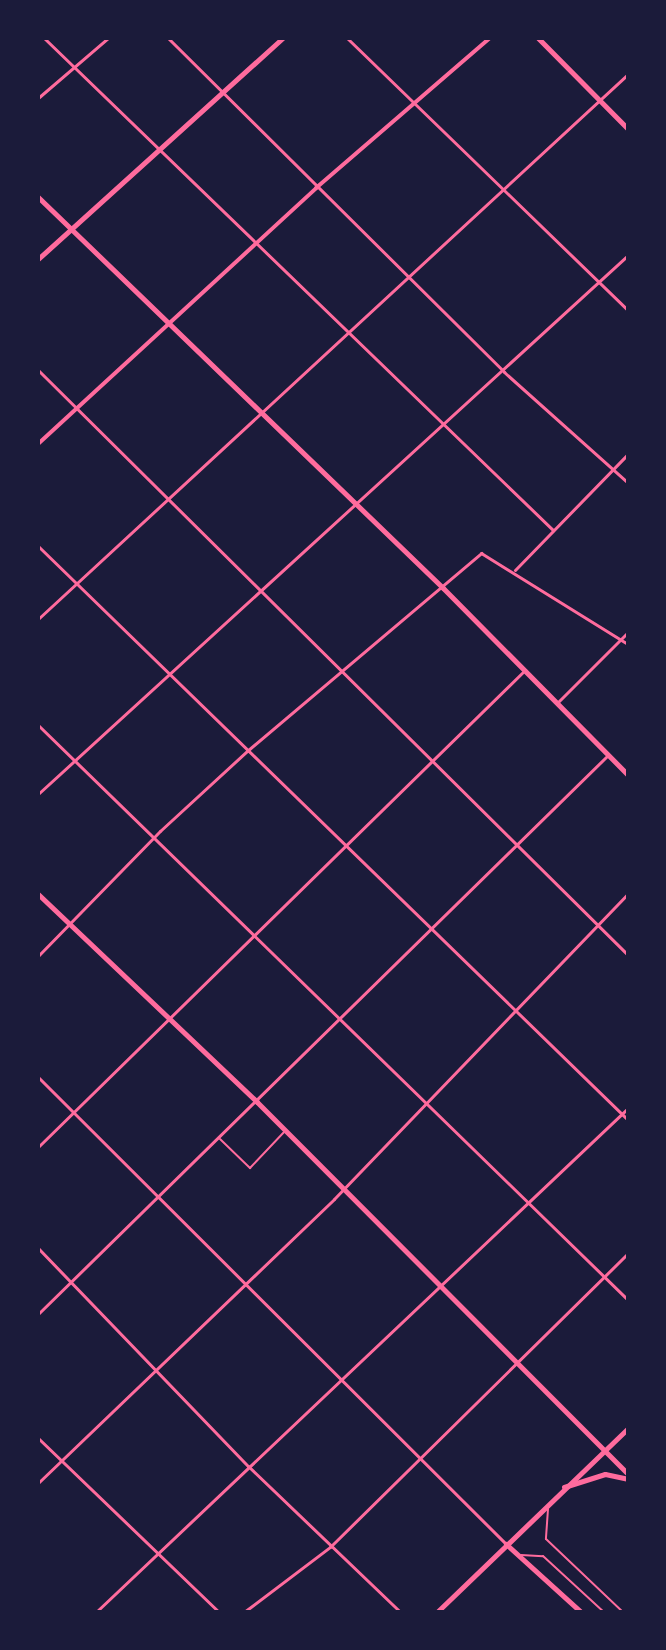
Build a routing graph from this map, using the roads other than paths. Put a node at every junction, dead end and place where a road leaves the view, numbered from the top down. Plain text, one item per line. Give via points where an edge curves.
1 (44, 38) edge
2 (108, 38) edge
3 (168, 38) edge
4 (283, 38) edge
5 (347, 38) edge
6 (490, 38) edge
7 (538, 38) edge
8 (76, 66) junction
9 (628, 74) edge
10 (220, 91) junction
11 (38, 98) edge
12 (599, 100) junction
13 (415, 104) junction
14 (628, 129) edge
15 (157, 148) junction
16 (316, 188) junction
17 (502, 189) junction
18 (38, 197) edge
19 (71, 229) junction
20 (256, 242) junction
21 (628, 255) edge
22 (38, 259) edge
23 (408, 276) junction
24 (599, 283) junction
25 (628, 310) edge
26 (168, 323) junction
27 (346, 331) junction
28 (38, 370) edge
29 (504, 372) junction
30 (78, 408) junction
31 (261, 413) junction
32 (445, 424) junction
33 (38, 444) edge
34 (628, 454) edge
35 (613, 469) junction
36 (628, 483) edge
37 (167, 498) junction
38 (356, 505) junction
39 (553, 530) junction
40 (38, 546) edge
41 (515, 570) junction
42 (76, 584) junction
43 (262, 587) junction
44 (443, 588) junction
45 (38, 619) edge
46 (628, 632) edge
47 (621, 639) junction
48 (628, 644) edge
49 (343, 667) junction
50 (525, 670) junction
51 (165, 673) junction
52 (558, 702) junction
53 (38, 725) edge
54 (247, 751) junction
55 (608, 755) junction
56 (74, 760) junction
57 (434, 760) junction
58 (628, 775) edge
59 (38, 794) edge
60 (154, 838) junction
61 (347, 846) junction
62 (519, 847) junction
63 (628, 893) edge
64 (38, 894) edge
65 (69, 923) junction
66 (596, 925) junction
67 (434, 930) junction
68 (257, 937) junction
69 (628, 955) edge
70 (38, 956) edge
71 (515, 1007) junction
72 (170, 1019) junction
73 (342, 1019) junction
74 (38, 1077) edge
75 (426, 1099) junction
76 (257, 1102) junction
77 (628, 1108) edge
78 (76, 1114) junction
79 (622, 1114) junction
80 (628, 1120) edge
81 (286, 1130) junction
82 (219, 1138) junction
83 (38, 1147) edge
84 (342, 1188) junction
85 (160, 1197) junction
86 (529, 1198) junction
87 (38, 1248) edge
88 (628, 1253) edge
89 (605, 1277) junction
90 (71, 1281) junction
91 (244, 1284) junction
92 (437, 1284) junction
93 (628, 1300) edge
94 (38, 1314) edge
95 (517, 1364) junction
96 (155, 1371) junction
97 (338, 1379) junction
98 (628, 1428) edge
99 (38, 1438) edge
100 (603, 1450) junction
101 (61, 1461) junction
102 (418, 1461) junction
103 (248, 1466) junction
104 (628, 1476) edge
105 (38, 1483) edge
106 (564, 1487) junction
107 (550, 1500) junction
108 (506, 1544) junction
109 (330, 1547) junction
110 (158, 1552) junction
111 (521, 1555) junction
112 (97, 1611) edge
113 (219, 1612) edge
114 (244, 1612) edge
115 (400, 1612) edge
116 (437, 1612) edge
117 (581, 1612) edge
118 (604, 1612) edge
119 (623, 1612) edge

1 - 8 street
2 - 8 street
3 - 10 street
4 - 10 main road
5 - 13 street
6 - 13 street
7 - 12 main road
8 - 11 street
8 - 15 street
9 - 12 street
10 - 15 main road
10 - 16 street
12 - 14 main road
12 - 17 street
13 - 16 street
13 - 17 street
15 - 19 main road
15 - 20 street
16 - 20 street
16 - 23 street
17 - 23 street
17 - 24 street
18 - 19 main road
19 - 22 main road
19 - 26 main road
20 - 26 street
20 - 27 street
21 - 24 street
23 - 27 street
23 - 29 street
24 - 25 street
24 - 29 street
26 - 30 street
26 - 31 main road
27 - 31 street
27 - 32 street
28 - 30 street
29 - 32 street
29 - 35 street
30 - 33 street
30 - 37 street
31 - 37 street
31 - 38 main road
32 - 38 street
32 - 39 street
34 - 35 street
35 - 36 street
35 - 39 street
37 - 42 street
37 - 43 street
38 - 43 street
38 - 44 main road
39 - 41 street
40 - 42 street
41 - 44 street via 481,553
41 - 47 street
42 - 45 street
42 - 51 street
43 - 49 street
43 - 51 street
44 - 49 street
44 - 50 main road
46 - 47 street
47 - 48 street
47 - 52 street
49 - 54 street
49 - 57 street
50 - 52 main road
50 - 57 street
51 - 54 street
51 - 56 street
52 - 55 main road
53 - 56 street
54 - 60 street
54 - 61 street
55 - 58 main road
55 - 62 street
56 - 59 street
56 - 60 street
57 - 61 street
57 - 62 street
60 - 65 street
60 - 68 street
61 - 67 street
61 - 68 street
62 - 66 street
62 - 67 street
63 - 66 street
64 - 65 main road
65 - 70 street
65 - 72 main road
66 - 69 street
66 - 71 street
67 - 71 street
67 - 73 street
68 - 72 street
68 - 73 street
71 - 75 street
71 - 79 street
72 - 76 main road
72 - 78 street
73 - 75 street
73 - 76 street
74 - 78 street
75 - 84 street
75 - 86 street
76 - 81 main road
76 - 82 street
77 - 79 street
78 - 83 street
78 - 85 street
79 - 80 street
79 - 86 street
81 - 82 lane via 250,1168
81 - 84 main road
82 - 85 street
84 - 91 street
84 - 92 main road
85 - 90 street
85 - 91 street
86 - 89 street
86 - 92 street
87 - 90 street
88 - 89 street
89 - 93 street
89 - 95 street
90 - 94 street
90 - 96 street
91 - 96 street
91 - 97 street
92 - 95 main road
92 - 97 street
95 - 100 main road
95 - 102 street
96 - 101 street
96 - 103 street
97 - 102 street
97 - 103 street
98 - 100 main road
99 - 101 street
100 - 104 main road
100 - 106 main road
101 - 105 street
101 - 110 street
102 - 108 street
102 - 109 street
103 - 109 street
103 - 110 street
104 - 106 main road via 605,1474
106 - 107 main road
107 - 108 main road
107 - 119 lane via 546,1539
108 - 111 main road
108 - 116 main road
109 - 114 street
109 - 115 street
110 - 112 street
110 - 113 street
111 - 117 main road
111 - 118 lane via 546,1558

